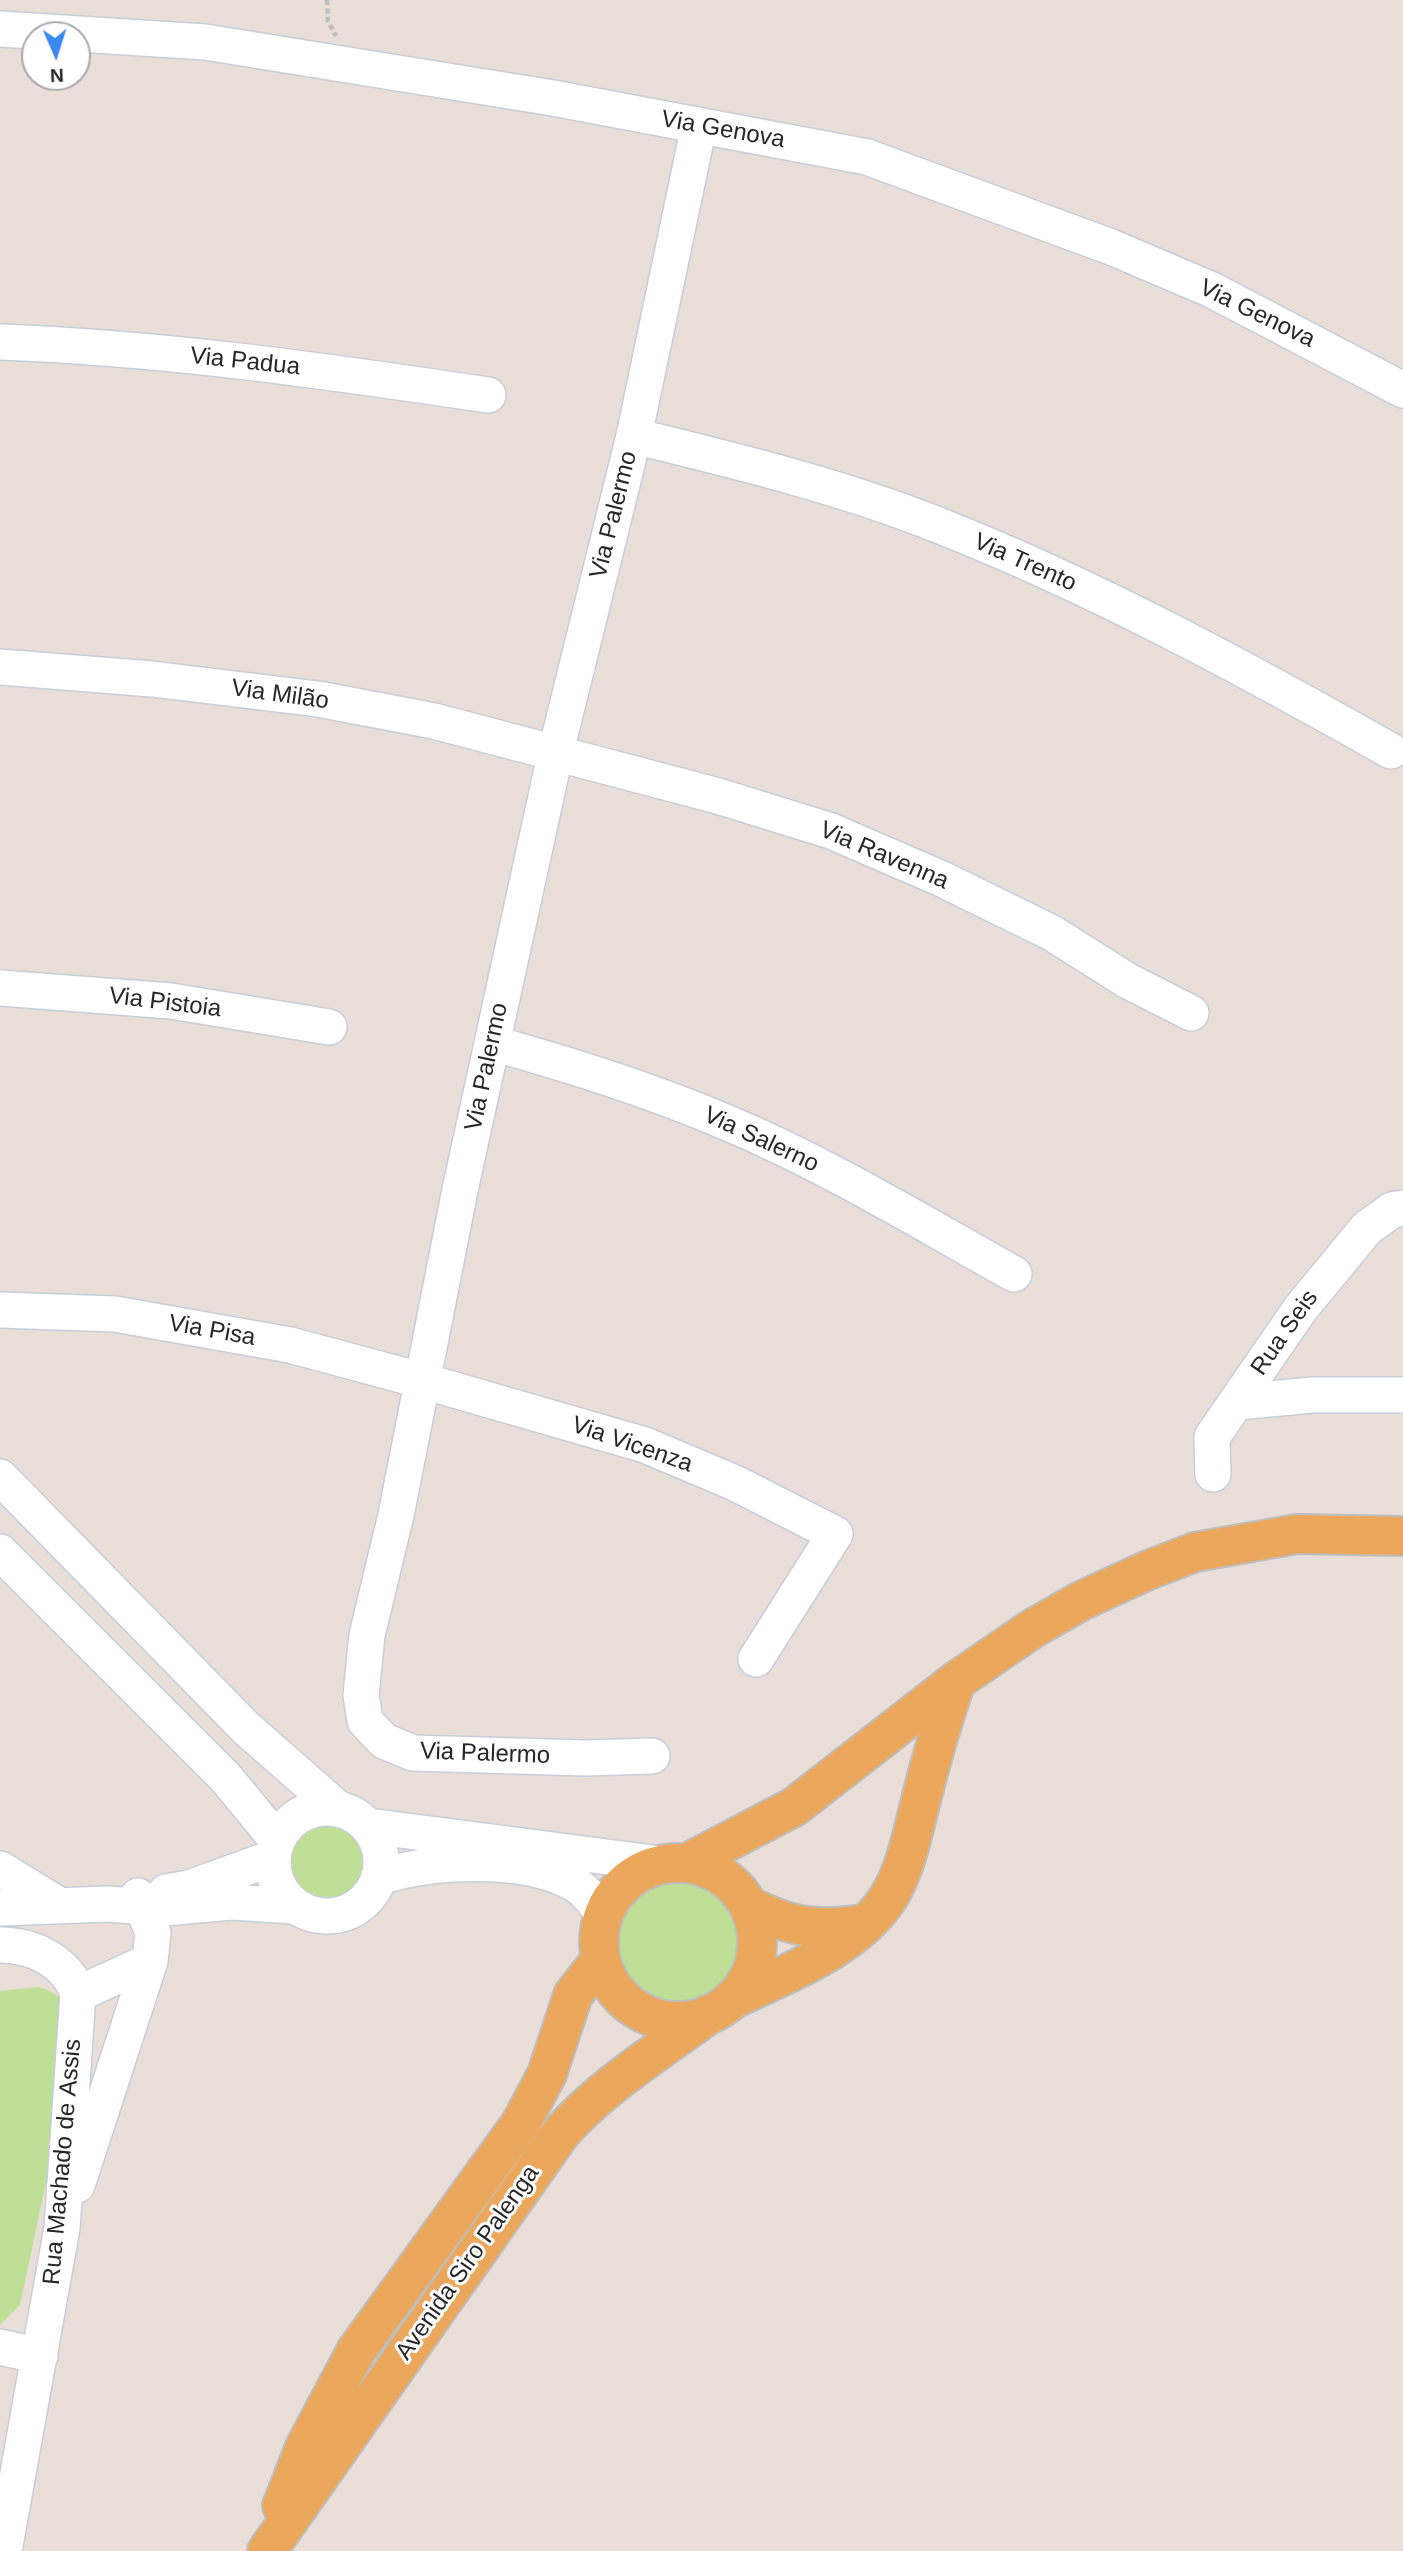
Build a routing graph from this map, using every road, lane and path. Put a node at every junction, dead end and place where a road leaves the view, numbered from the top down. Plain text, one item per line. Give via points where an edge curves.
1 (0, 29) edge
2 (699, 126) junction
3 (0, 342) edge
4 (1403, 390) edge
5 (488, 395) dead end
6 (634, 436) junction
7 (0, 667) edge
8 (556, 751) junction
9 (1391, 751) dead end
10 (0, 988) edge
11 (1191, 1013) dead end
12 (329, 1027) dead end
13 (492, 1042) junction
14 (1398, 1209) edge
15 (1014, 1274) dead end
16 (0, 1310) edge
17 (1280, 1339) junction
18 (420, 1380) junction
19 (1312, 1395) junction
20 (1403, 1395) edge
21 (1237, 1402) junction
22 (1213, 1474) dead end
23 (0, 1477) edge
24 (1403, 1536) edge
25 (0, 1552) edge
26 (103, 1581) junction
27 (135, 1613) junction
28 (67, 1616) junction
29 (97, 1648) junction
30 (756, 1658) dead end
31 (956, 1681) junction
32 (246, 1728) junction
33 (652, 1756) dead end
34 (210, 1762) junction
35 (337, 1808) junction
36 (369, 1826) junction
37 (275, 1849) junction
38 (674, 1863) junction
39 (0, 1869) edge
40 (380, 1877) junction
41 (129, 1902) junction
42 (57, 1904) junction
43 (294, 1906) junction
44 (749, 1906) junction
45 (0, 1908) edge
46 (603, 1914) junction
47 (866, 1923) junction
48 (0, 1945) edge
49 (150, 1961) junction
50 (599, 1962) junction
51 (78, 1994) junction
52 (720, 2007) junction
53 (62, 2228) junction
54 (0, 2347) edge
55 (40, 2356) junction
56 (352, 2397) junction
57 (4, 2551) edge
58 (265, 2551) edge

1 - 2 street, Via Genova via 205,42
2 - 4 street, Via Genova via 867,157 922,176 1212,290
2 - 6 street, Via Palermo
3 - 5 street, Via Padua via 90,345
6 - 8 street, Via Palermo
6 - 9 street, Via Trento via 779,472 937,524 1146,618
7 - 8 street, Via Milão via 318,699
8 - 11 street, Via Ravenna via 831,831 1052,933 1128,981
8 - 13 street, Via Palermo
10 - 12 street, Via Pistoia via 171,1002
13 - 15 street, Via Salerno via 603,1074 724,1121 818,1166
13 - 18 street, Via Palermo
14 - 17 street, Rua Seis via 1367,1228
16 - 18 street, Via Pisa via 115,1314 290,1345
17 - 19 street via 1299,1381
17 - 21 street, Rua Seis
18 - 30 street, Via Vicenza via 645,1445 835,1534
18 - 33 street, Via Palermo via 396,1515 367,1634 361,1695 365,1721 384,1741 413,1753
19 - 20 street
19 - 21 street
21 - 22 street, Rua Seis via 1212,1437
23 - 26 street
24 - 31 main road via 1297,1534 1195,1552 1081,1601
25 - 28 street
26 - 27 street
26 - 28 street via 78,1590
27 - 29 street via 125,1639
27 - 32 street
28 - 29 street
29 - 34 street
31 - 38 main road via 794,1807
31 - 47 main road, Avenida Siro Palenga via 903,1864 882,1907
32 - 34 street
32 - 35 street
34 - 37 street
35 - 36 street
35 - 37 street via 301,1814 287,1825
36 - 38 street
36 - 40 street via 379,1841
37 - 41 street via 189,1888
37 - 43 street via 278,1885
38 - 44 main road via 712,1870 733,1885
38 - 46 main road via 636,1874 616,1891
39 - 42 street
40 - 43 street via 366,1900 345,1914 327,1917
40 - 46 street via 440,1864 524,1869 574,1884
41 - 42 street
41 - 43 street
41 - 49 street via 153,1933
42 - 45 street
44 - 47 main road via 776,1920 814,1929
44 - 52 main road via 757,1930 756,1956 747,1980
46 - 50 main road
47 - 52 main road, Avenida Siro Palenga via 823,1954
48 - 51 street via 34,1950 49,1958 73,1980
49 - 51 street
49 - 53 street
50 - 52 main road via 614,1989 633,2007 657,2018 683,2021
50 - 56 main road, Avenida Siro Palenga via 573,1996 547,2074 520,2123 356,2351
51 - 53 street, Rua Machado de Assis
52 - 56 main road, Avenida Siro Palenga via 587,2103
53 - 55 street, Rua Machado de Assis
54 - 55 street
55 - 57 street, Rua Machado de Assis
56 - 58 main road, Avenida Siro Palenga via 305,2447

